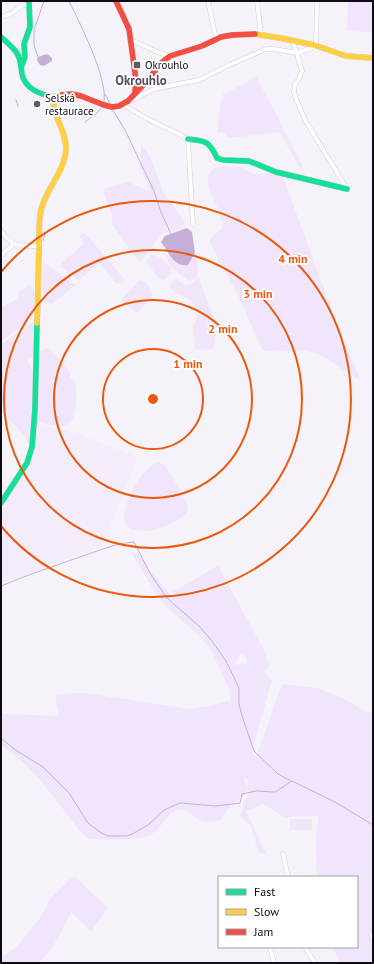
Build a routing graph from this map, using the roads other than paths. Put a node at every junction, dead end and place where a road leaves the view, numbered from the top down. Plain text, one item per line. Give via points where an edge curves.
1 (116, 1) edge
2 (208, 1) edge
3 (256, 1) edge
4 (317, 1) edge
5 (29, 3) edge
6 (1, 17) edge
7 (261, 35) junction
8 (1, 37) edge
9 (217, 39) junction
10 (131, 40) junction
11 (293, 41) junction
12 (316, 46) junction
13 (297, 53) junction
14 (170, 56) junction
15 (373, 58) edge
16 (22, 65) junction
17 (135, 92) junction
18 (53, 97) junction
19 (129, 101) junction
20 (123, 104) junction
21 (188, 139) junction
22 (347, 189) joint
23 (193, 225) dead end
24 (1, 231) edge
25 (14, 244) junction
26 (39, 247) junction
27 (1, 255) edge
28 (1, 503) edge
29 (283, 854) dead end
30 (288, 876) edge
31 (270, 948) edge
32 (306, 948) edge
33 (274, 963) edge
34 (315, 963) edge

1 - 10 street via 129,28
2 - 9 street
3 - 7 street
4 - 12 street
5 - 6 street
5 - 16 street via 30,27 24,44 25,57
7 - 9 street via 229,35
7 - 11 street
8 - 16 street via 17,53
9 - 14 street
10 - 14 street
10 - 17 street
11 - 12 street
11 - 13 street
12 - 13 street
12 - 15 street via 345,56
13 - 19 street via 266,49 199,80 154,89
13 - 22 street via 302,71 295,84 296,99 305,120
14 - 17 street
16 - 18 street via 23,77 28,86 38,93
17 - 19 street
18 - 20 street via 69,93 106,106
18 - 26 street via 52,103 66,149 43,203
19 - 20 street
20 - 21 street via 137,115
21 - 22 street via 203,141 211,146 222,160 249,161 276,172
21 - 23 street
24 - 25 street via 8,241
25 - 26 street
25 - 27 street
26 - 28 street via 32,447 27,463
29 - 30 street
31 - 33 street
32 - 34 street

